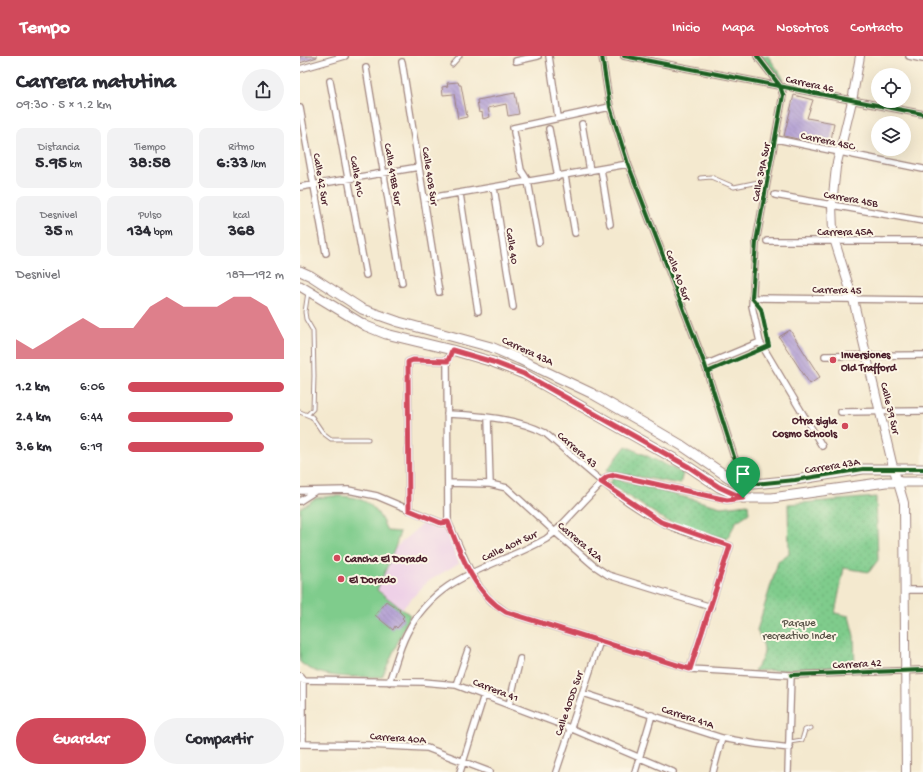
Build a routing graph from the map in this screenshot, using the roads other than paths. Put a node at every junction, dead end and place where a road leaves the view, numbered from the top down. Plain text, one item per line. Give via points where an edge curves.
1 (345, 56) edge
2 (460, 56) edge
3 (538, 56) edge
4 (549, 56) edge
5 (602, 56) edge
6 (624, 56) edge
7 (757, 56) edge
8 (860, 56) edge
9 (909, 56) edge
10 (923, 59) edge
11 (516, 61) dead end
12 (402, 62) dead end
13 (452, 65) dead end
14 (366, 68) dead end
15 (300, 69) edge
16 (330, 81) dead end
17 (780, 86) junction
18 (852, 101) junction
19 (610, 107) junction
20 (300, 108) edge
21 (923, 114) edge
22 (558, 117) junction
23 (582, 124) dead end
24 (548, 129) dead end
25 (776, 139) junction
26 (840, 153) junction
27 (628, 164) junction
28 (419, 167) junction
29 (923, 168) edge
30 (601, 169) junction
31 (590, 171) junction
32 (384, 173) junction
33 (565, 176) junction
34 (558, 177) junction
35 (700, 178) dead end
36 (349, 179) junction
37 (768, 180) junction
38 (528, 181) junction
39 (313, 185) junction
40 (300, 187) edge
41 (494, 188) junction
42 (460, 194) junction
43 (775, 195) dead end
44 (424, 199) junction
45 (832, 205) junction
46 (923, 221) edge
47 (610, 224) dead end
48 (575, 233) dead end
49 (767, 241) dead end
50 (923, 241) edge
51 (539, 242) dead end
52 (835, 242) junction
53 (326, 253) dead end
54 (300, 271) edge
55 (366, 275) dead end
56 (402, 283) dead end
57 (304, 288) edge
58 (439, 292) dead end
59 (752, 298) junction
60 (853, 299) junction
61 (923, 300) edge
62 (513, 307) dead end
63 (478, 311) dead end
64 (760, 342) junction
65 (452, 350) junction
66 (923, 355) edge
67 (825, 356) dead end
68 (866, 356) junction
69 (448, 361) junction
70 (705, 365) junction
71 (881, 411) junction
72 (923, 411) edge
73 (300, 412) edge
74 (841, 412) dead end
75 (308, 414) junction
76 (447, 414) junction
77 (488, 418) junction
78 (368, 439) dead end
79 (822, 446) dead end
80 (894, 469) junction
81 (923, 469) edge
82 (601, 482) junction
83 (898, 482) junction
84 (923, 482) edge
85 (448, 483) junction
86 (490, 484) junction
87 (743, 485) junction
88 (300, 491) edge
89 (316, 491) junction
90 (743, 498) junction
91 (300, 501) edge
92 (409, 510) junction
93 (448, 522) junction
94 (555, 532) junction
95 (471, 573) junction
96 (905, 590) junction
97 (923, 590) edge
98 (711, 606) junction
99 (600, 641) junction
100 (468, 650) dead end
101 (520, 659) dead end
102 (690, 669) junction
103 (904, 670) junction
104 (923, 670) edge
105 (791, 675) junction
106 (301, 679) edge
107 (389, 682) junction
108 (456, 684) junction
109 (583, 693) junction
110 (484, 695) junction
111 (509, 705) junction
112 (652, 716) junction
113 (570, 728) junction
114 (811, 728) dead end
115 (722, 738) junction
116 (302, 744) edge
117 (790, 745) junction
118 (639, 758) junction
119 (464, 761) junction
120 (460, 772) edge
121 (490, 772) edge
122 (556, 772) edge
123 (635, 772) edge
124 (673, 772) edge
125 (713, 772) edge
126 (788, 772) edge
127 (906, 772) edge

1 - 15 street
2 - 13 lane
3 - 11 street
4 - 22 street
5 - 19 street, Calle 40 Sur
6 - 17 street, Carrera 46
7 - 17 street
8 - 18 street, Calle 39 Sur
9 - 10 street
12 - 28 street, Calle 40B Sur
14 - 32 street, Calle 41BB Sur
16 - 36 street, Calle 41C
17 - 18 street, Carrera 46
17 - 25 street, Calle 39A Sur via 783,95
18 - 21 street, Carrera 46
18 - 26 street, Calle 39 Sur
19 - 22 street
19 - 27 street, Calle 40 Sur
20 - 39 street, Calle 42 Sur
22 - 38 street via 513,130 521,170
23 - 31 street
24 - 34 street
25 - 26 street, Carrera 45C
25 - 37 street, Calle 39A Sur
26 - 29 street, Carrera 45C
26 - 45 street, Calle 39 Sur
27 - 30 street
27 - 70 street, Calle 40 Sur
28 - 32 street
28 - 44 street, Calle 40B Sur
30 - 31 street
30 - 47 street
31 - 33 street
32 - 36 street
32 - 56 street, Calle 41BB Sur
33 - 34 street
33 - 48 street
34 - 38 street
35 - 37 lane via 711,177 734,187
36 - 39 street
36 - 55 street, Calle 41C
37 - 59 street, Calle 39A Sur via 756,242
38 - 41 street
38 - 51 street
39 - 40 street
39 - 53 street, Calle 42 Sur
41 - 42 street
41 - 62 street, Calle 40
42 - 44 street
42 - 63 street
43 - 45 street, Carrera 45B
44 - 58 street, Calle 40B Sur
45 - 46 street, Carrera 45B
45 - 52 street, Calle 39 Sur
49 - 52 street, Carrera 45A
50 - 52 street, Carrera 45A
52 - 60 street, Calle 39 Sur
54 - 87 main road, Carrera 43A via 362,309 399,322 491,347 591,393 681,445
57 - 65 main road via 366,326 386,334
57 - 75 lane via 306,319 313,331 313,409
59 - 60 street, Carrera 45
59 - 64 street, Calle 39A Sur
60 - 61 street, Carrera 45
60 - 68 street, Calle 39 Sur
64 - 70 street
64 - 79 street, Calle 39A Sur
65 - 69 street
65 - 90 main road via 524,374 689,467 719,487
66 - 68 street
67 - 68 street
68 - 71 street, Calle 39 Sur
69 - 76 street
69 - 92 street via 408,362
70 - 87 street, Calle 40 Sur
71 - 72 street
71 - 74 street
71 - 80 street, Calle 39 Sur
73 - 75 lane
75 - 78 lane via 331,439
76 - 77 street, Carrera 43
76 - 85 street
77 - 82 street, Carrera 43 via 525,425 545,433
77 - 86 street
80 - 81 main road, Carrera 43A
80 - 83 street, Calle 39 Sur
80 - 87 main road, Carrera 43A via 863,469
82 - 90 street via 615,475 727,500
82 - 94 street, Calle 40H Sur
82 - 98 street, Carrera 43 via 661,522 730,546
83 - 84 main road
83 - 90 main road via 772,498
83 - 96 street, Calle 39 Sur via 904,503
85 - 86 street, Carrera 42A
85 - 93 street
86 - 94 street, Carrera 42A via 507,488
87 - 90 street, Calle 40 Sur
88 - 89 street
89 - 91 street
89 - 92 street via 348,490 377,496
92 - 93 street via 441,523
93 - 95 street
94 - 95 street, Calle 40H Sur via 535,545
94 - 98 street, Carrera 42A via 592,565 608,575
95 - 99 street, Carrera 42 via 491,602 506,612
95 - 107 street, Calle 40H Sur via 435,594 423,607 407,633
96 - 97 street
96 - 103 street, Calle 39 Sur
98 - 102 street
99 - 102 street, Carrera 42
99 - 109 street, Calle 40DD Sur
100 - 108 street
101 - 111 street
102 - 105 street, Carrera 42
103 - 104 street, Carrera 42
103 - 105 street, Carrera 42
103 - 127 street, Calle 39 Sur
105 - 117 street
106 - 107 street, Carrera 41
106 - 116 street
107 - 108 street, Carrera 41
108 - 110 street, Carrera 41
109 - 112 street, Carrera 41A
109 - 113 street, Calle 40DD Sur
110 - 111 street, Carrera 41
110 - 119 street
111 - 113 street, Carrera 41
112 - 115 street, Carrera 41A
112 - 118 street
113 - 118 street, Carrera 41
113 - 122 street, Calle 40DD Sur
114 - 117 lane via 805,730 801,741
115 - 117 street, Carrera 41A via 756,744
115 - 125 street
116 - 119 street, Carrera 40A via 427,748
117 - 126 street
118 - 123 street
118 - 124 street, Carrera 41
119 - 120 street
119 - 121 street, Carrera 40A

